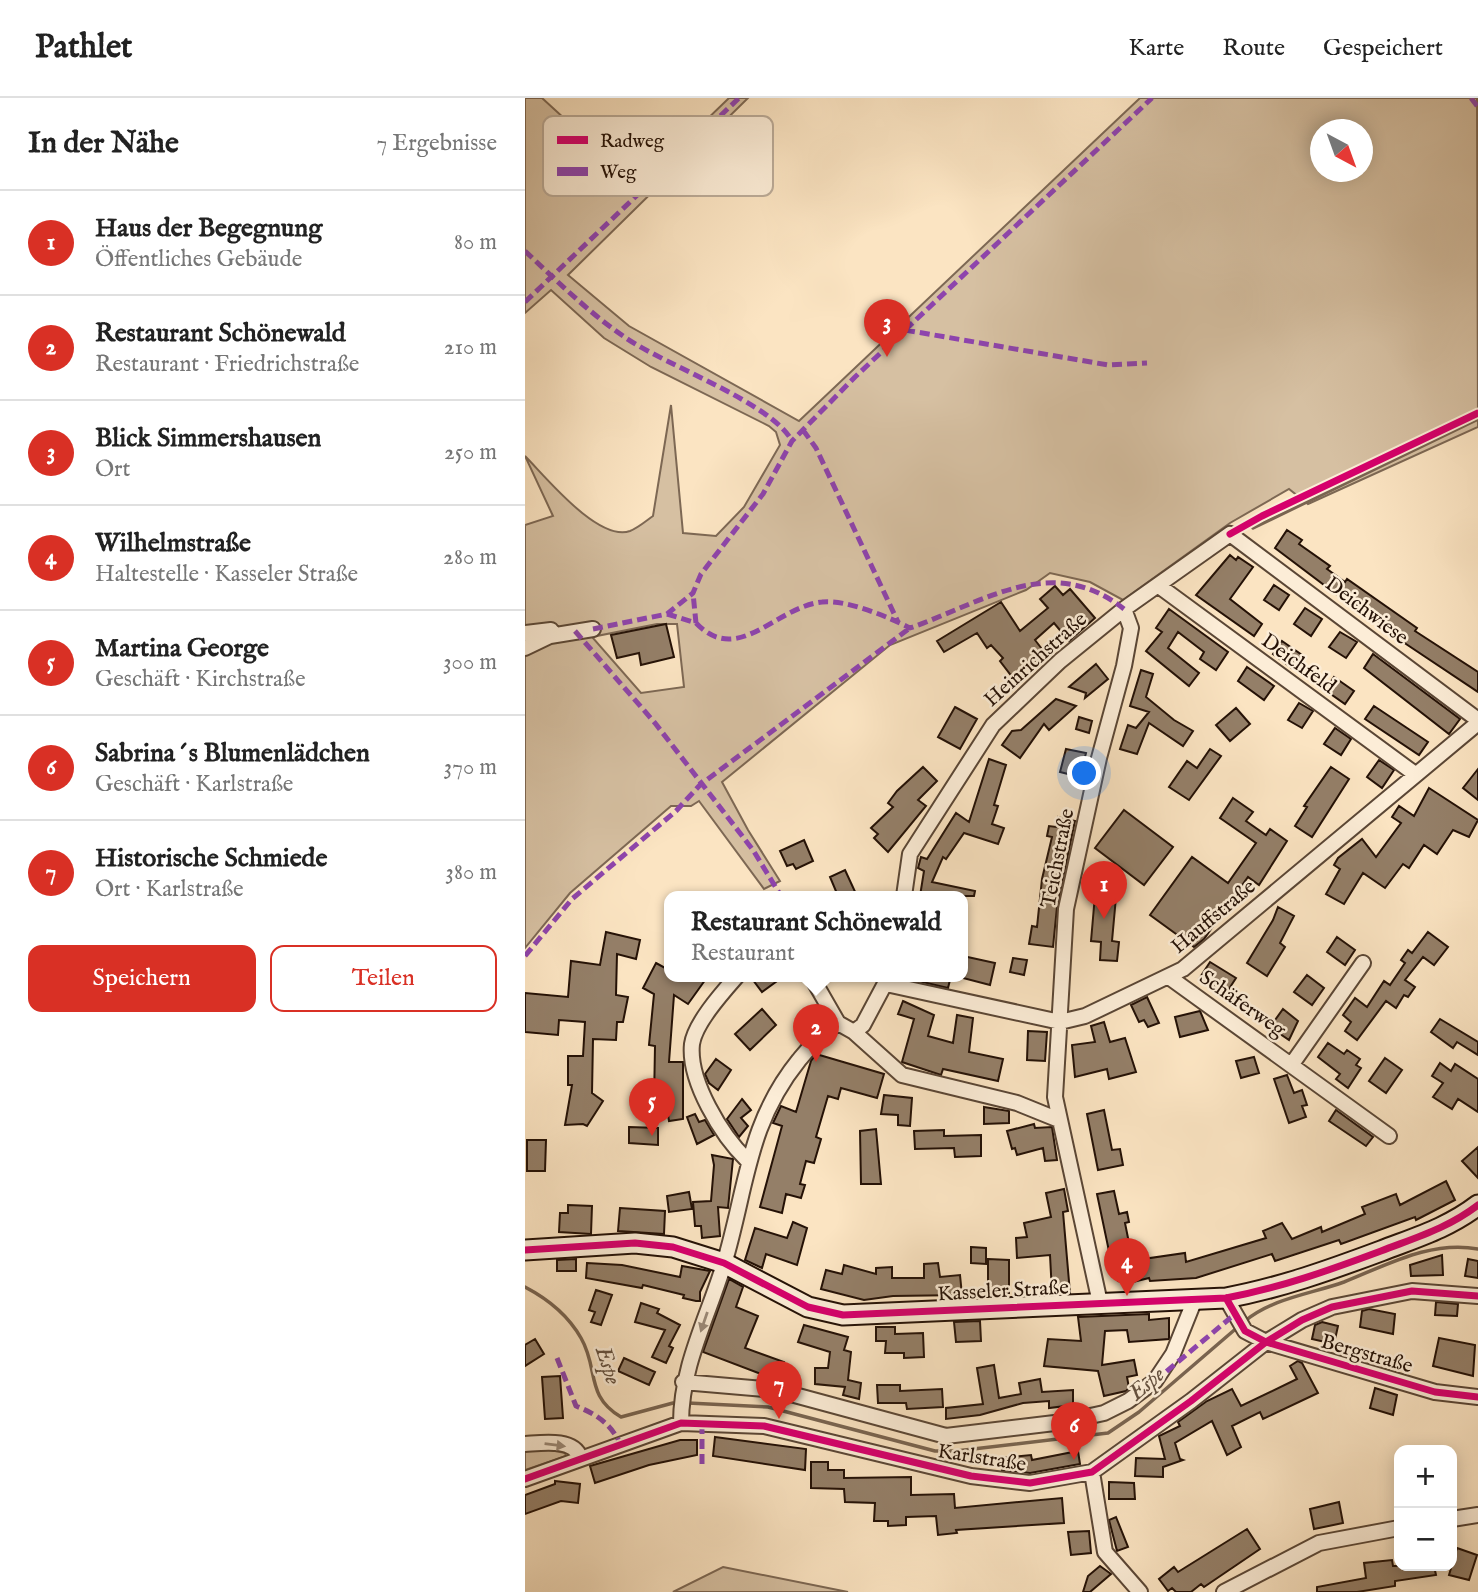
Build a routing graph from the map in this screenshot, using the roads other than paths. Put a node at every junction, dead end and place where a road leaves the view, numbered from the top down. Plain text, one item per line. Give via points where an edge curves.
1 (1230, 534) joint
2 (1159, 586) junction
3 (1124, 610) junction
4 (593, 629) dead end
5 (575, 631) junction
6 (525, 633) edge
7 (525, 648) edge
8 (1478, 721) edge
9 (1415, 774) junction
10 (905, 891) edge
11 (1363, 963) dead end
12 (1169, 977) junction
13 (732, 982) edge
14 (814, 982) edge
15 (886, 982) edge
16 (895, 982) edge
17 (1060, 1022) junction
18 (838, 1023) junction
19 (854, 1032) junction
20 (1292, 1064) junction
21 (1059, 1120) junction
22 (1389, 1136) dead end
23 (747, 1160) junction
24 (1478, 1205) edge
25 (525, 1250) edge
26 (725, 1262) junction
27 (1478, 1296) edge
28 (1226, 1298) junction
29 (1195, 1299) junction
30 (1100, 1303) junction
31 (1266, 1342) junction
32 (1478, 1397) edge
33 (682, 1402) junction
34 (525, 1444) edge
35 (580, 1457) junction
36 (1092, 1472) junction
37 (525, 1479) edge
38 (1478, 1515) edge
39 (1457, 1519) edge
40 (1394, 1529) edge
41 (1140, 1592) edge
42 (1224, 1592) edge

1 - 2 street, Heinrichstraße
1 - 8 street, Deichwiese
2 - 3 street, Heinrichstraße
2 - 9 street, Deichfeld
3 - 10 street, Heinrichstraße via 1046,672 993,725 910,854
3 - 17 street, Teichstraße via 1131,628 1124,666 1066,909
4 - 5 street
5 - 6 street
5 - 7 street
8 - 9 street, Hauffstraße
9 - 12 street, Hauffstraße
11 - 20 street, Schäferweg
12 - 17 street, Hauffstraße via 1085,1016
12 - 20 street, Schäferweg
13 - 23 street via 713,1004 692,1043 696,1079 710,1109 733,1147
14 - 18 street
15 - 19 street via 863,1025
16 - 17 street, Hauffstraße
17 - 21 street, Teichstraße via 1055,1097
18 - 19 street
18 - 23 street via 826,1030 777,1088
19 - 21 street via 902,1075 1017,1103
20 - 22 street, Schäferweg
21 - 30 street, Teichstraße
23 - 26 street
24 - 28 street, Kasseler Straße via 1453,1224 1346,1264 1268,1290
25 - 26 street, Kasseler Straße via 635,1243 673,1247
26 - 30 street, Kasseler Straße via 809,1307 843,1315
26 -> 33 street
27 - 31 street, Karlstraße via 1412,1291 1366,1299 1332,1307
28 - 29 street, Kasseler Straße
28 - 31 street, Bergstraße via 1245,1331
29 - 30 street, Kasseler Straße
29 - 33 street via 1173,1354 1155,1381 1104,1413 1063,1422 946,1436 776,1390
31 - 32 street, Bergstraße via 1435,1392
31 - 36 street, Karlstraße
33 - 35 street, Karlstraße
33 - 36 street, Karlstraße via 971,1476 1030,1483
34 -> 35 street via 553,1442 572,1447
35 - 37 street, Karlstraße
36 - 41 street via 1105,1552
38 - 39 street
40 - 42 street via 1319,1543

